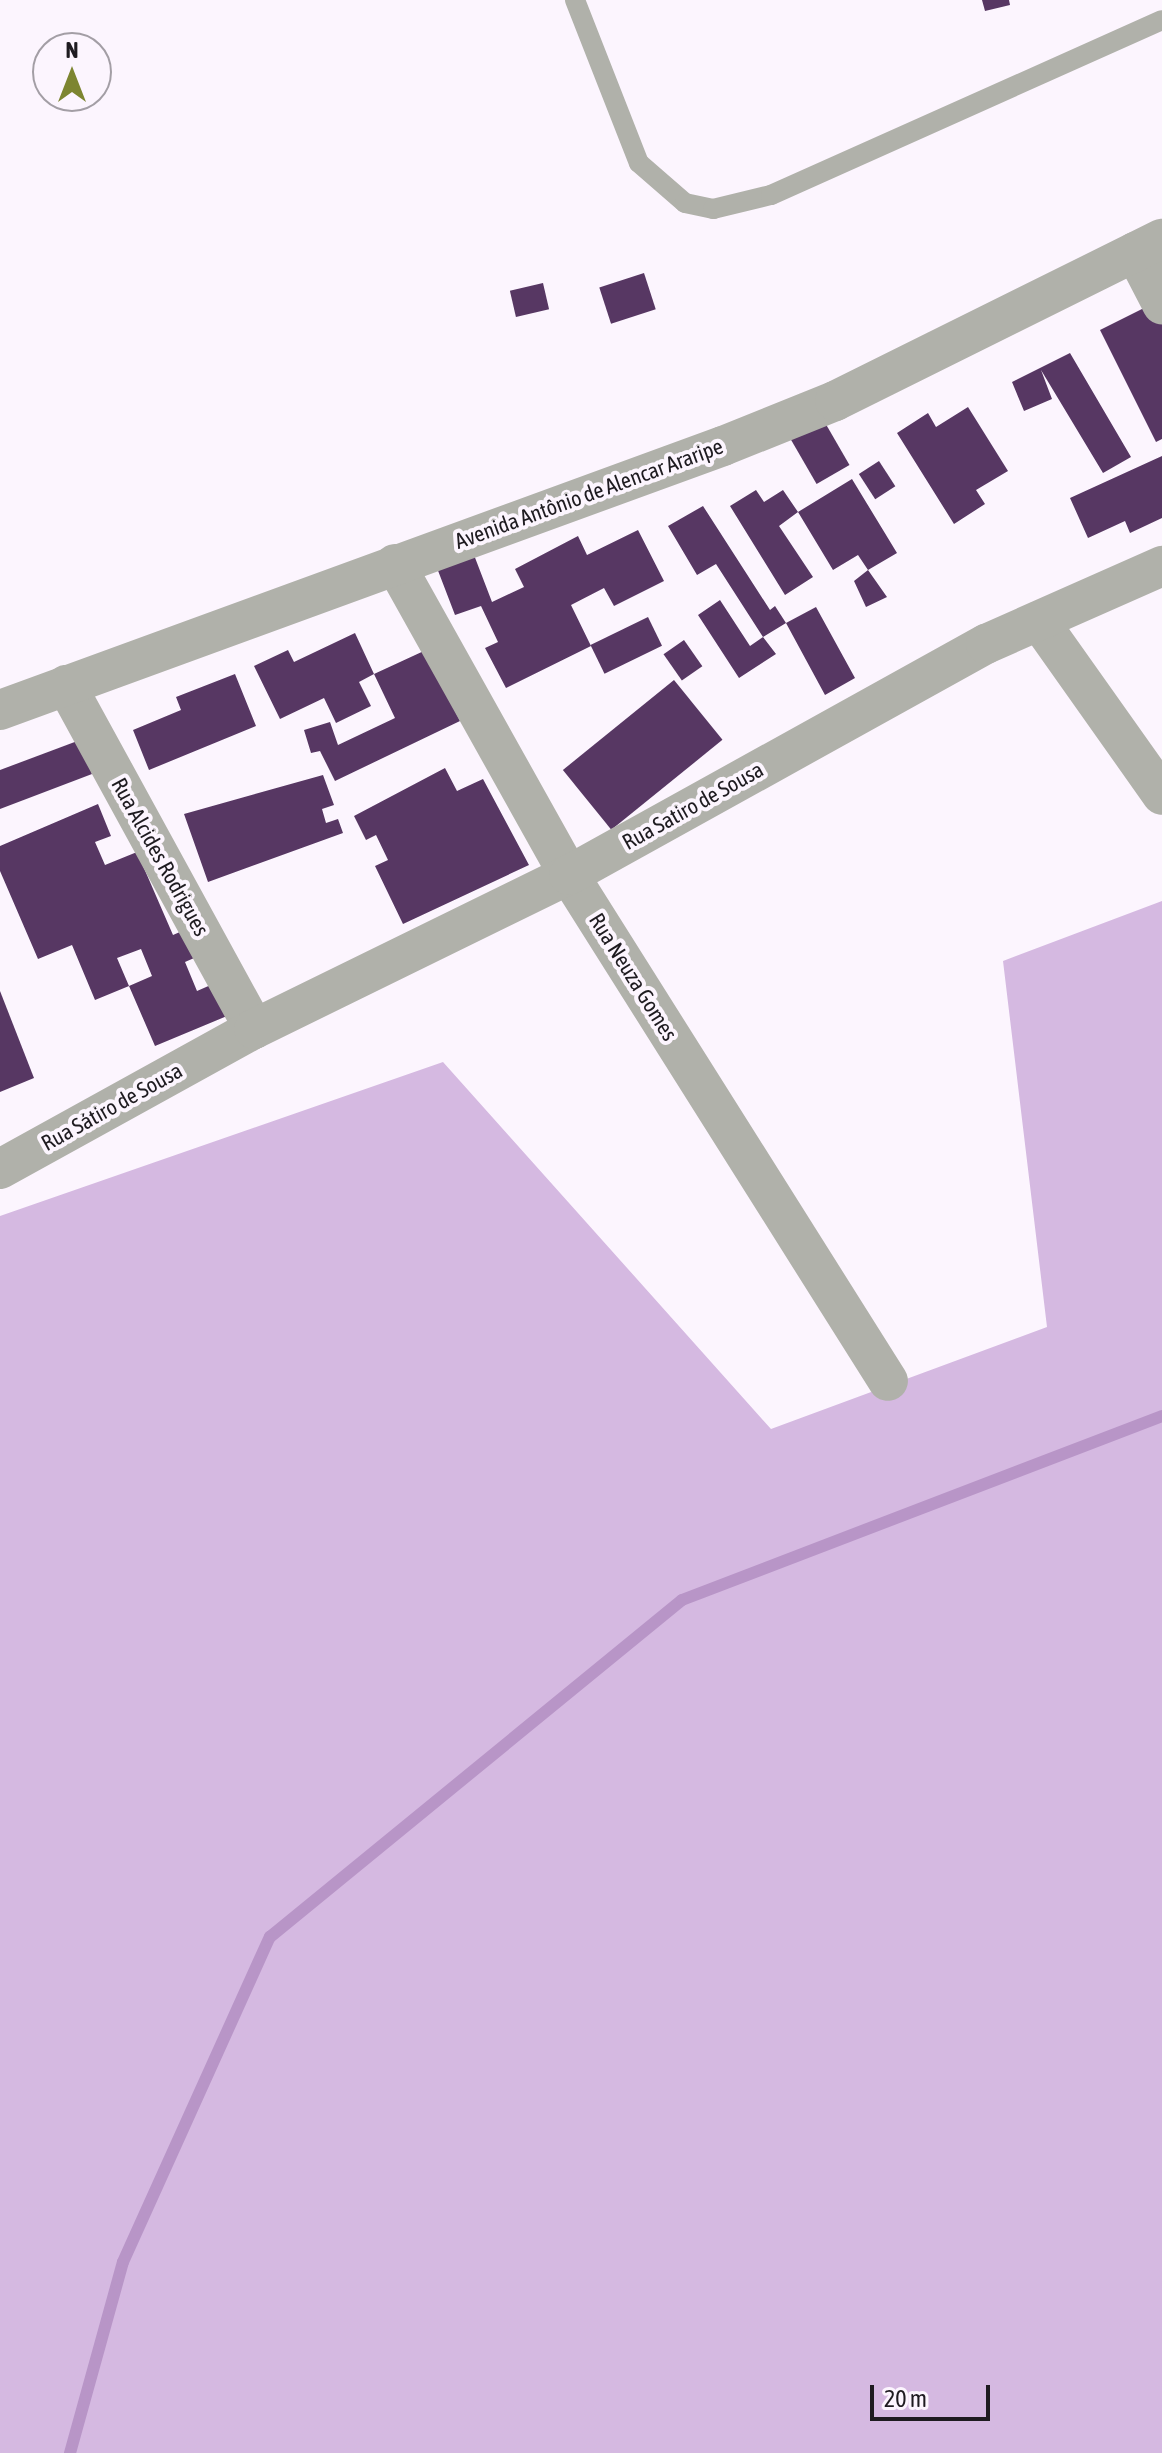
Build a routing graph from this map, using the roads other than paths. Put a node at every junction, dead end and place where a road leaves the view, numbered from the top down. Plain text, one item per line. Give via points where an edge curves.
1 (575, 0) edge
2 (1162, 20) edge
3 (1149, 245) edge
4 (1162, 304) edge
5 (395, 564) junction
6 (1162, 566) edge
7 (1039, 621) junction
8 (66, 685) junction
9 (0, 710) edge
10 (1162, 795) edge
11 (569, 875) junction
12 (239, 1037) junction
13 (0, 1169) edge
14 (888, 1381) dead end

1 - 2 lane via 639,163 685,203 713,209 771,195
3 - 4 street
3 - 5 street, Avenida Antônio de Alencar Araripe via 835,401
5 - 8 street, Avenida Antônio de Alencar Araripe
5 - 11 street, Rua Neuza Gomes
6 - 7 street, Rua Satiro de Sousa
7 - 10 street
7 - 11 street, Rua Satiro de Sousa
8 - 9 street, Avenida Antônio de Alencar Araripe
8 - 12 street, Rua Alcides Rodrigues
11 - 12 street, Rua Satiro de Sousa
11 - 14 street, Rua Neuza Gomes
12 - 13 street, Rua Sátiro de Sousa

